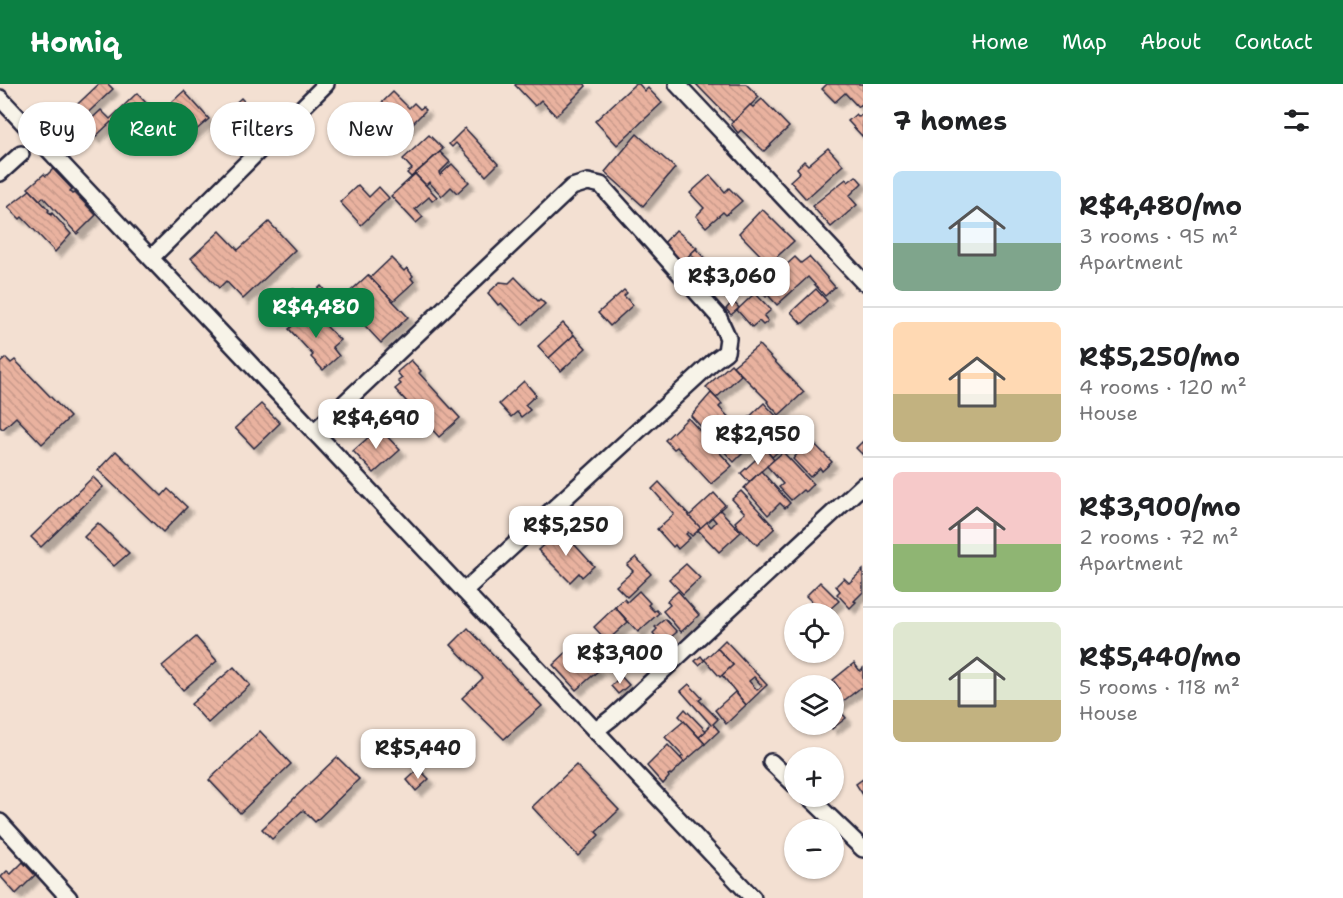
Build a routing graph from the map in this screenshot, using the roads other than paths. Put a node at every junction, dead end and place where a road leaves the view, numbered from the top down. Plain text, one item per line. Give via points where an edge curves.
1 (326, 84) edge
2 (677, 84) edge
3 (0, 98) edge
4 (19, 156) edge
5 (0, 173) edge
6 (151, 258) junction
7 (863, 282) edge
8 (314, 432) junction
9 (863, 486) edge
10 (464, 591) junction
11 (595, 731) junction
12 (771, 762) dead end
13 (784, 774) edge
14 (819, 807) edge
15 (0, 822) edge
16 (863, 849) edge
17 (69, 898) edge
18 (753, 898) edge

1 - 6 street
2 - 7 street
3 - 6 street
4 - 5 street
6 - 8 street
8 - 10 street
8 - 10 street via 572,186 588,182 602,185 718,316 728,338 726,352
9 - 11 street
10 - 11 street
11 - 18 street
12 - 13 street
14 - 16 street
15 - 17 street

